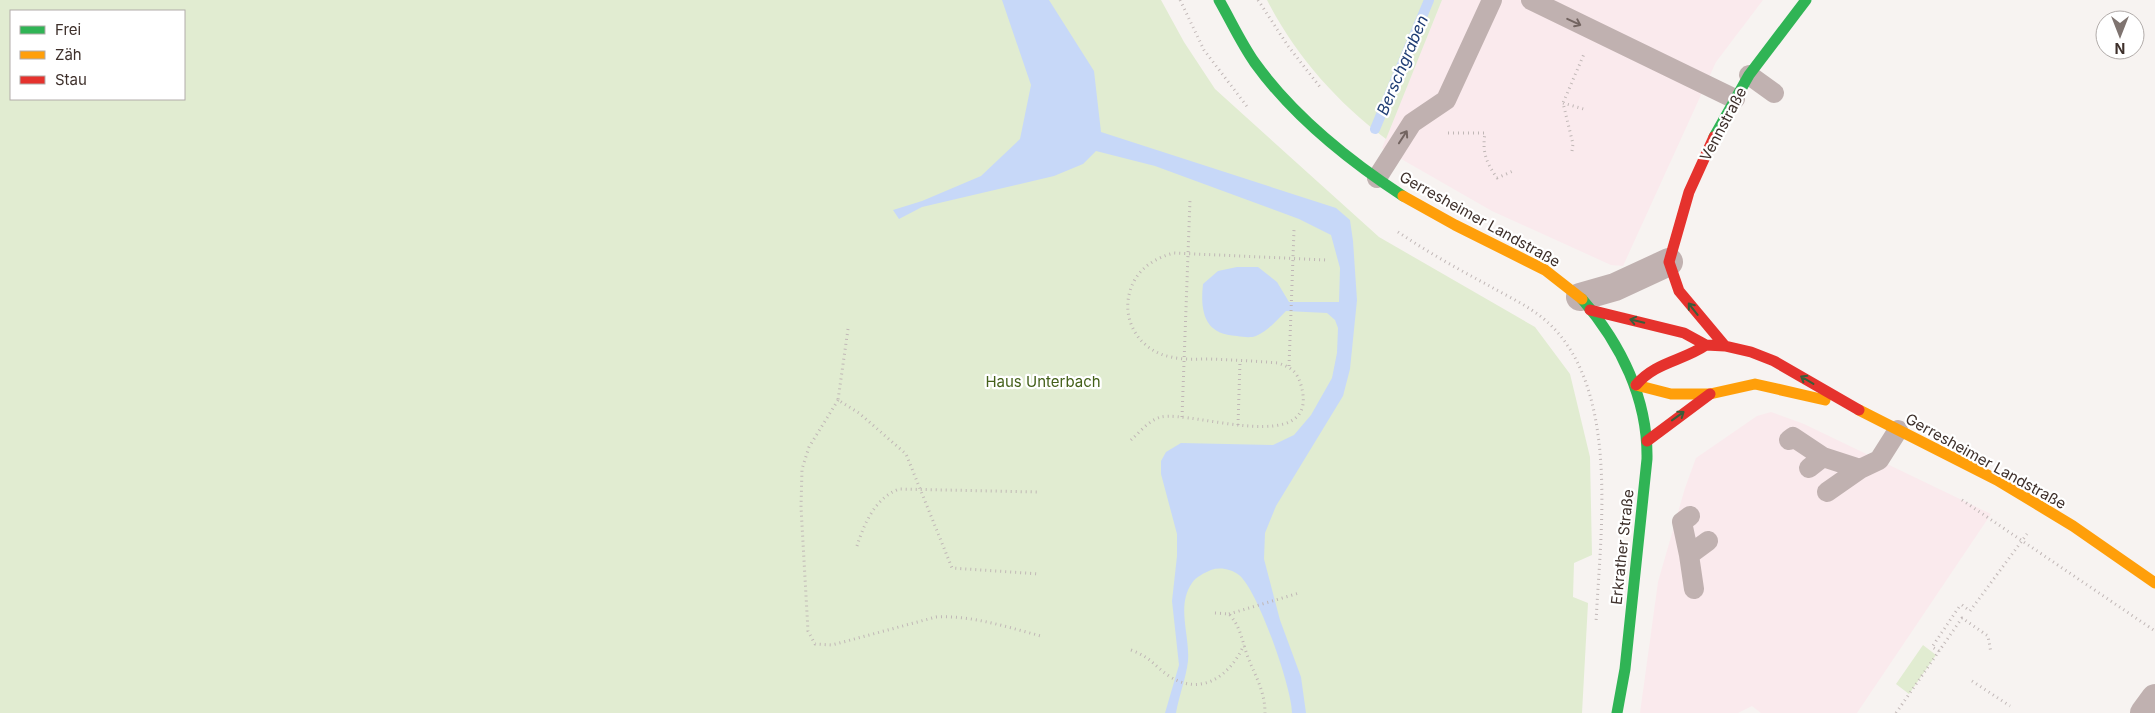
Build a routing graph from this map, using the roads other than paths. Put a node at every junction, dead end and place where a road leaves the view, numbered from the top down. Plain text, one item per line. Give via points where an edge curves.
1 (1220, 0) edge
2 (1492, 0) edge
3 (1531, 0) edge
4 (1806, 0) edge
5 (1749, 75) junction
6 (1774, 93) dead end
7 (1735, 99) junction
8 (1376, 178) junction
9 (1669, 262) junction
10 (1585, 303) junction
11 (1706, 346) junction
12 (1725, 346) junction
13 (1636, 385) junction
14 (1710, 394) junction
15 (1849, 405) junction
16 (1898, 430) junction
17 (1789, 440) dead end
18 (1647, 441) junction
19 (1860, 469) junction
20 (1827, 492) dead end
21 (1690, 516) dead end
22 (1708, 541) dead end
23 (1689, 555) junction
24 (2155, 582) edge
25 (1694, 589) dead end
26 (2155, 698) edge
27 (1617, 713) edge
28 (2144, 713) edge

1 - 8 street, Gerresheimer Landstraße via 1252,57 1296,112
8 -> 2 lane via 1412,123 1446,100
3 -> 7 lane
4 - 5 street, Vennstraße
5 - 6 lane
5 - 7 street, Vennstraße
7 - 9 street, Vennstraße via 1689,192
8 - 10 street, Gerresheimer Landstraße via 1455,226 1561,280
9 - 10 street
12 -> 9 street via 1679,291
11 -> 10 street, Gerresheimer Landstraße via 1684,333
10 - 13 street, Gerresheimer Landstraße
11 - 12 street, Gerresheimer Landstraße
11 - 13 street, Gerresheimer Landstraße via 1649,371
15 -> 12 street, Gerresheimer Landstraße via 1774,361
13 - 14 street, Gerresheimer Landstraße via 1671,394
13 - 18 street, Erkrather Straße
14 - 15 street, Gerresheimer Landstraße via 1755,384
18 -> 14 street, Gerresheimer Landstraße
15 - 16 street, Gerresheimer Landstraße
16 - 19 lane via 1879,460
16 - 24 street, Gerresheimer Landstraße via 1997,480 2073,526
17 - 19 lane via 1793,437 1816,462
18 - 27 street, Erkrather Straße
19 - 20 lane
21 - 23 lane via 1682,522
22 - 23 lane
23 - 25 lane
26 - 28 street

